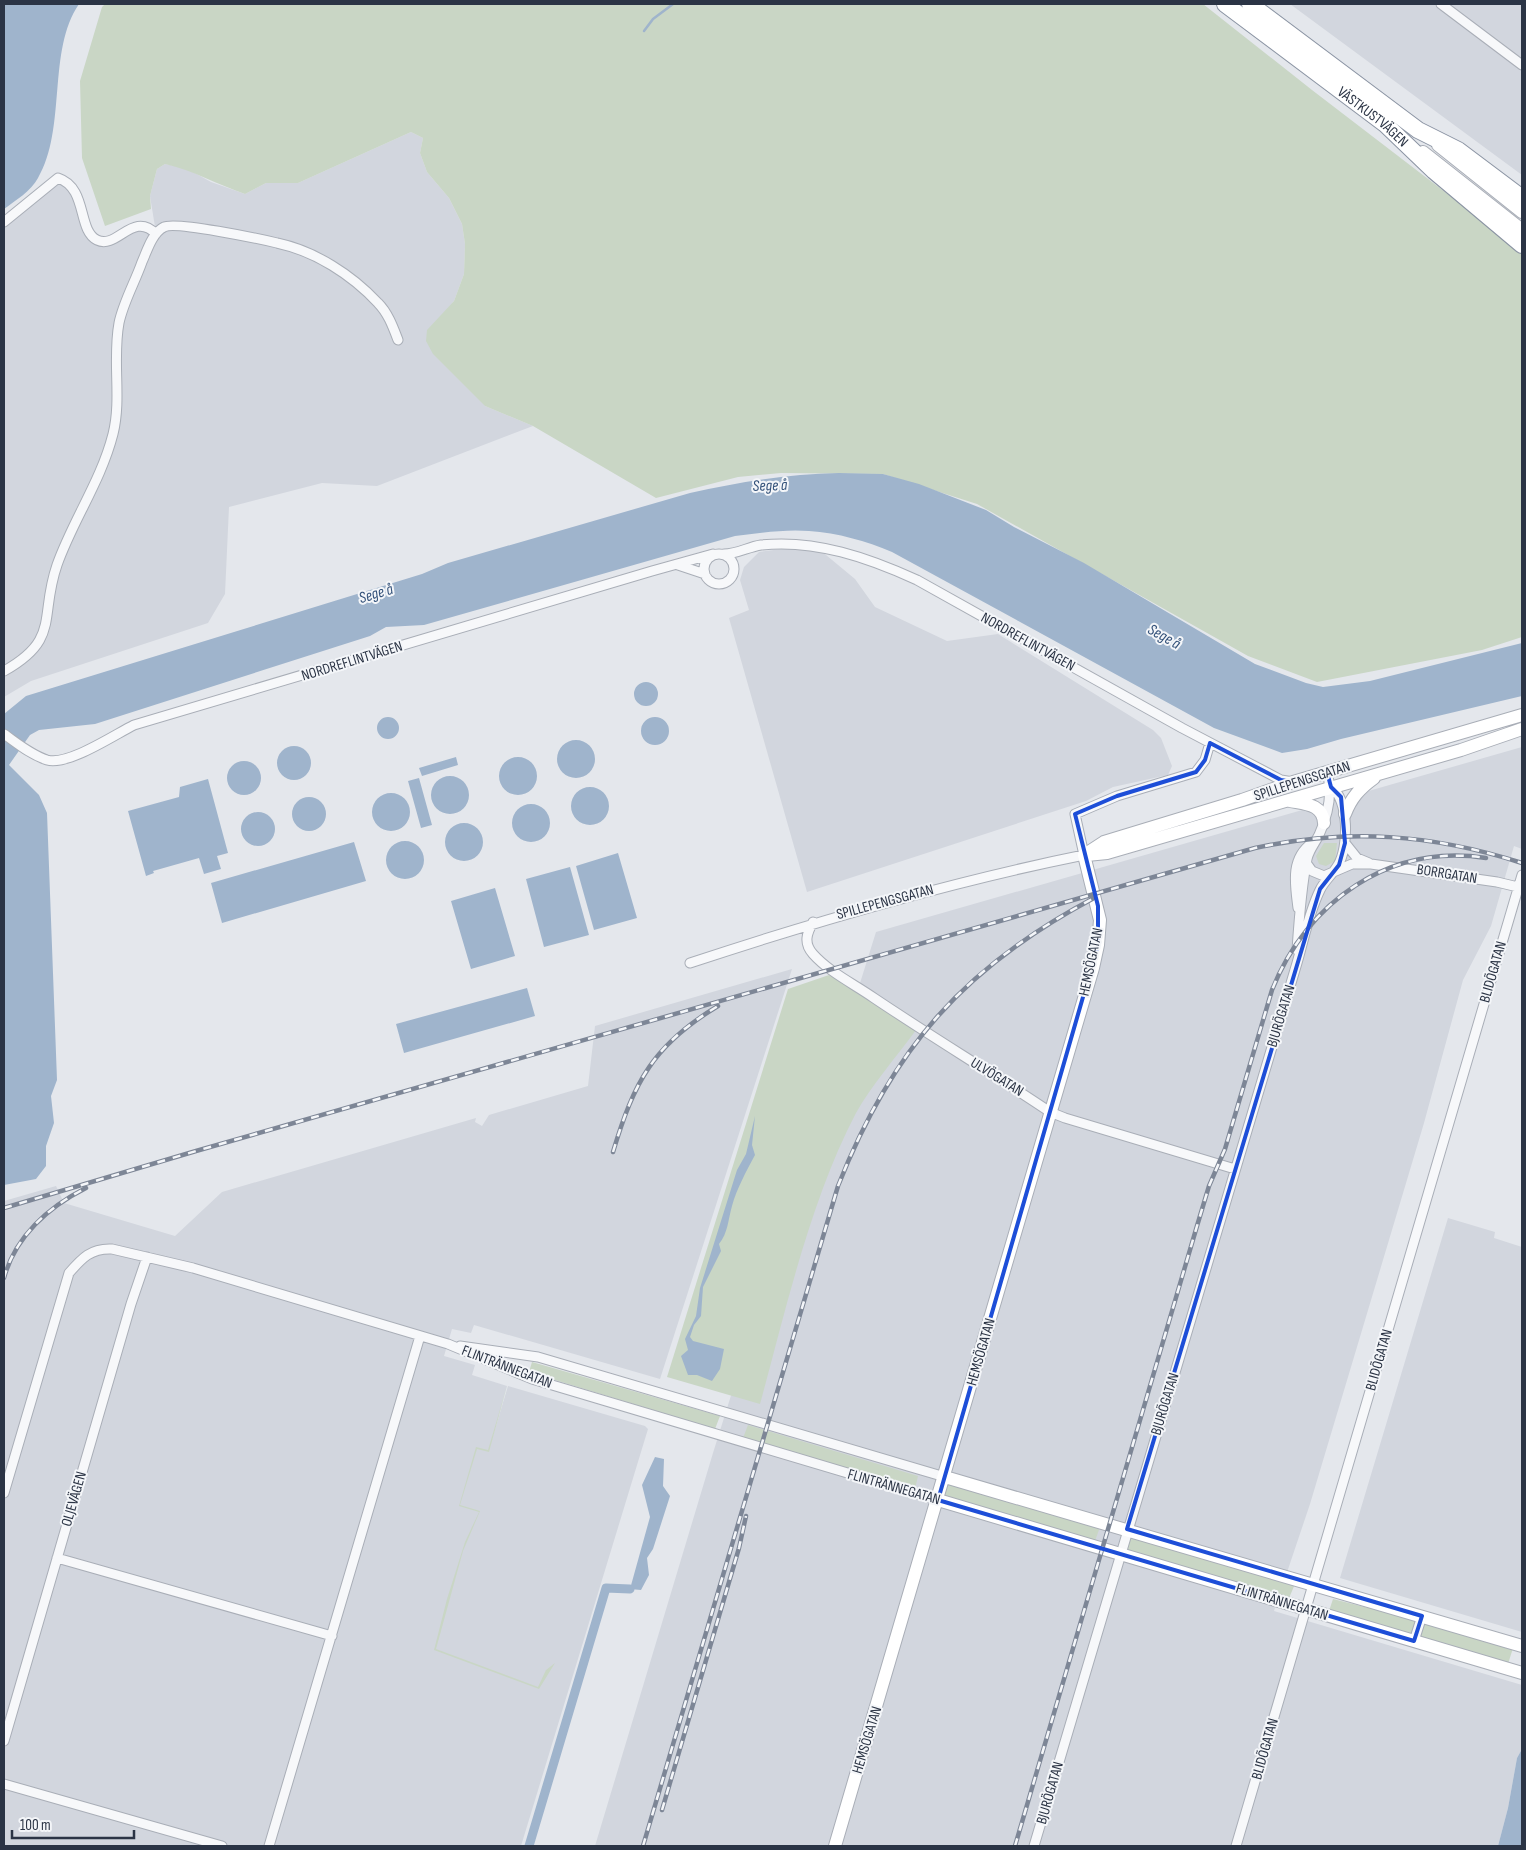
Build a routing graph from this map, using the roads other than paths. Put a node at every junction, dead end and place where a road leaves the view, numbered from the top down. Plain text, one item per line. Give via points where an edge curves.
1 (1225, 4) edge
2 (1250, 4) edge
3 (1442, 4) edge
4 (1522, 65) edge
5 (1385, 124) junction
6 (1418, 130) junction
7 (1522, 198) edge
8 (1522, 212) edge
9 (4, 222) edge
10 (1522, 230) edge
11 (156, 234) junction
12 (1522, 245) edge
13 (398, 340) dead end
14 (750, 548) junction
15 (713, 554) junction
16 (724, 554) junction
17 (675, 565) junction
18 (735, 569) junction
19 (705, 574) junction
20 (4, 671) edge
21 (1522, 715) edge
22 (1522, 729) edge
23 (4, 734) edge
24 (1210, 743) junction
25 (1327, 772) junction
26 (1382, 772) junction
27 (1293, 782) junction
28 (1331, 787) junction
29 (1288, 800) junction
30 (1345, 814) junction
31 (1324, 823) junction
32 (1317, 840) junction
33 (1345, 843) junction
34 (1084, 855) junction
35 (1307, 864) junction
36 (1371, 864) junction
37 (1333, 872) junction
38 (1522, 875) edge
39 (1520, 888) edge
40 (1299, 916) junction
41 (813, 922) junction
42 (690, 962) dead end
43 (1297, 963) junction
44 (1050, 1112) junction
45 (1235, 1169) junction
46 (147, 1257) junction
47 (420, 1336) junction
48 (448, 1344) junction
49 (945, 1477) junction
50 (4, 1493) edge
51 (938, 1500) junction
52 (1127, 1529) junction
53 (1120, 1553) junction
54 (57, 1558) junction
55 (1314, 1585) junction
56 (1307, 1609) junction
57 (1422, 1616) junction
58 (332, 1636) junction
59 (1414, 1641) junction
60 (1522, 1646) edge
61 (1522, 1673) edge
62 (4, 1741) edge
63 (4, 1784) edge
64 (222, 1846) edge
65 (270, 1846) edge
66 (835, 1846) edge
67 (1034, 1846) edge
68 (1236, 1846) edge

1 - 5 highway, VÄSTKUSTVÄGEN
2 - 6 highway, VÄSTKUSTVÄGEN
3 - 4 street
5 - 10 street, VÄSTKUSTVÄGEN
5 - 12 highway via 1434,171
6 - 7 highway via 1458,150
6 - 8 street, VÄSTKUSTVÄGEN
9 - 11 street via 58,178 68,181 75,189 86,223 98,241 107,242 130,229 143,226
11 - 13 street via 164,227 176,225 278,243 304,251 329,264 379,304 391,320
11 - 20 street via 148,246 119,322 117,408 108,453 58,563 51,586 47,626 41,640 31,653
14 - 16 street, NORDREFLINTVÄGEN
14 - 18 street
14 - 24 street, NORDREFLINTVÄGEN via 760,545 801,546 842,551 876,562 917,580
15 - 16 street
15 - 17 street, NORDREFLINTVÄGEN
15 - 19 street via 706,561
16 - 18 street via 732,560
17 - 19 street
17 - 23 street, NORDREFLINTVÄGEN via 134,725 61,761 47,760 34,754
18 - 19 street via 731,579 722,584 713,583
21 - 25 street, SPILLEPENGSGATAN
22 - 26 street, SPILLEPENGSGATAN
24 - 27 street, NORDREFLINTVÄGEN via 1281,780
24 - 34 street via 1206,760 1196,772 1116,796 1075,814
25 - 27 street, SPILLEPENGSGATAN
25 - 28 street, BJURÖGATAN
26 - 28 street, SPILLEPENGSGATAN
26 - 30 street via 1353,797
27 - 34 street, SPILLEPENGSGATAN via 1104,842
28 - 29 street, SPILLEPENGSGATAN
28 - 30 street, BJURÖGATAN via 1341,797
28 - 31 street, BJURÖGATAN
29 - 31 street via 1313,805 1320,811
29 - 34 street, SPILLEPENGSGATAN via 1106,853
30 - 33 street, BJURÖGATAN
31 - 32 street, BJURÖGATAN
32 - 35 street, BJURÖGATAN
32 - 40 street, BJURÖGATAN via 1302,852 1295,870
33 - 36 street, BORRGATAN via 1358,858
33 - 37 street, BJURÖGATAN via 1342,857
34 - 41 street, SPILLEPENGSGATAN via 949,885
34 - 44 street, HEMSÖGATAN via 1096,897 1100,931 1093,968
35 - 37 street, BORRGATAN via 1319,875
35 - 40 street, BJURÖGATAN
36 - 37 street, BORRGATAN via 1352,864
36 - 39 street, BORRGATAN
37 - 43 street, BJURÖGATAN via 1320,889
38 - 39 street, BLIDÖGATAN
39 - 55 street, BLIDÖGATAN
40 - 43 street, BJURÖGATAN
41 - 42 street, SPILLEPENGSGATAN
41 - 44 street, ULVÖGATAN via 807,934 807,944 812,953 924,1032
43 - 45 street, BJURÖGATAN
44 - 45 street, ULVÖGATAN
44 - 49 street, HEMSÖGATAN
45 - 52 street, BJURÖGATAN
46 - 47 street
46 - 50 street via 101,1249 89,1252 69,1272
46 - 54 street, OLJEVÄGEN via 130,1304
47 - 48 street
47 - 58 street
48 - 49 street, FLINTRÄNNEGATAN via 538,1357
48 - 51 street, FLINTRÄNNEGATAN via 532,1379
49 - 51 street, HEMSÖGATAN
49 - 52 street, FLINTRÄNNEGATAN
51 - 53 street, FLINTRÄNNEGATAN
51 - 66 street, HEMSÖGATAN
52 - 53 street, BJURÖGATAN
52 - 55 street, FLINTRÄNNEGATAN
53 - 56 street, FLINTRÄNNEGATAN
53 - 67 street, BJURÖGATAN
54 - 58 street
54 - 62 street, OLJEVÄGEN
55 - 56 street, BLIDÖGATAN
55 - 57 street, FLINTRÄNNEGATAN
56 - 59 street, FLINTRÄNNEGATAN
56 - 68 street, BLIDÖGATAN
57 - 59 street
57 - 60 street, FLINTRÄNNEGATAN
58 - 65 street
59 - 61 street, FLINTRÄNNEGATAN
63 - 64 street

